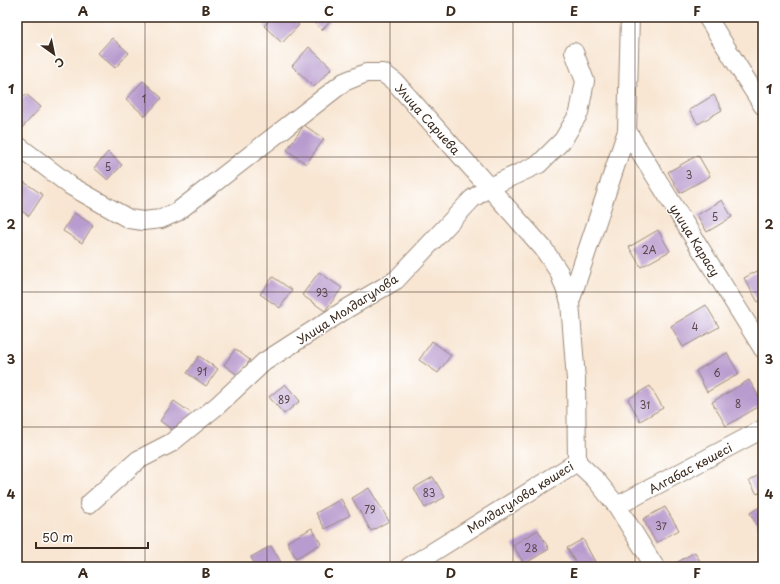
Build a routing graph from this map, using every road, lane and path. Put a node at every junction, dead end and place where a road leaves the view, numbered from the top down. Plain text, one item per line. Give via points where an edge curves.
1 (630, 17) edge
2 (707, 17) edge
3 (574, 52) dead end
4 (763, 106) edge
5 (627, 131) junction
6 (17, 145) edge
7 (489, 187) junction
8 (570, 302) junction
9 (763, 350) edge
10 (763, 429) edge
11 (577, 462) junction
12 (89, 504) dead end
13 (617, 506) junction
14 (413, 566) edge
15 (655, 567) edge

1 - 5 street
2 - 4 street
3 - 7 street, Улица Молдагулова via 585,81 579,113 564,140 539,164
5 - 8 street
5 - 9 street, улица Карасу
6 - 7 street, Улица Сариева via 71,186 129,219 161,219 177,212 344,82 366,73 382,73 395,82
7 - 8 street, Улица Сариева via 544,248 559,272
7 - 12 street, Улица Молдагулова via 472,199 396,280 264,362 218,405 171,443 138,460
8 - 11 street, Молдагулова көшесі via 576,380
10 - 13 street, Алгабас көшесі
11 - 13 street
11 - 14 street, Молдагулова көшесі
13 - 15 street

